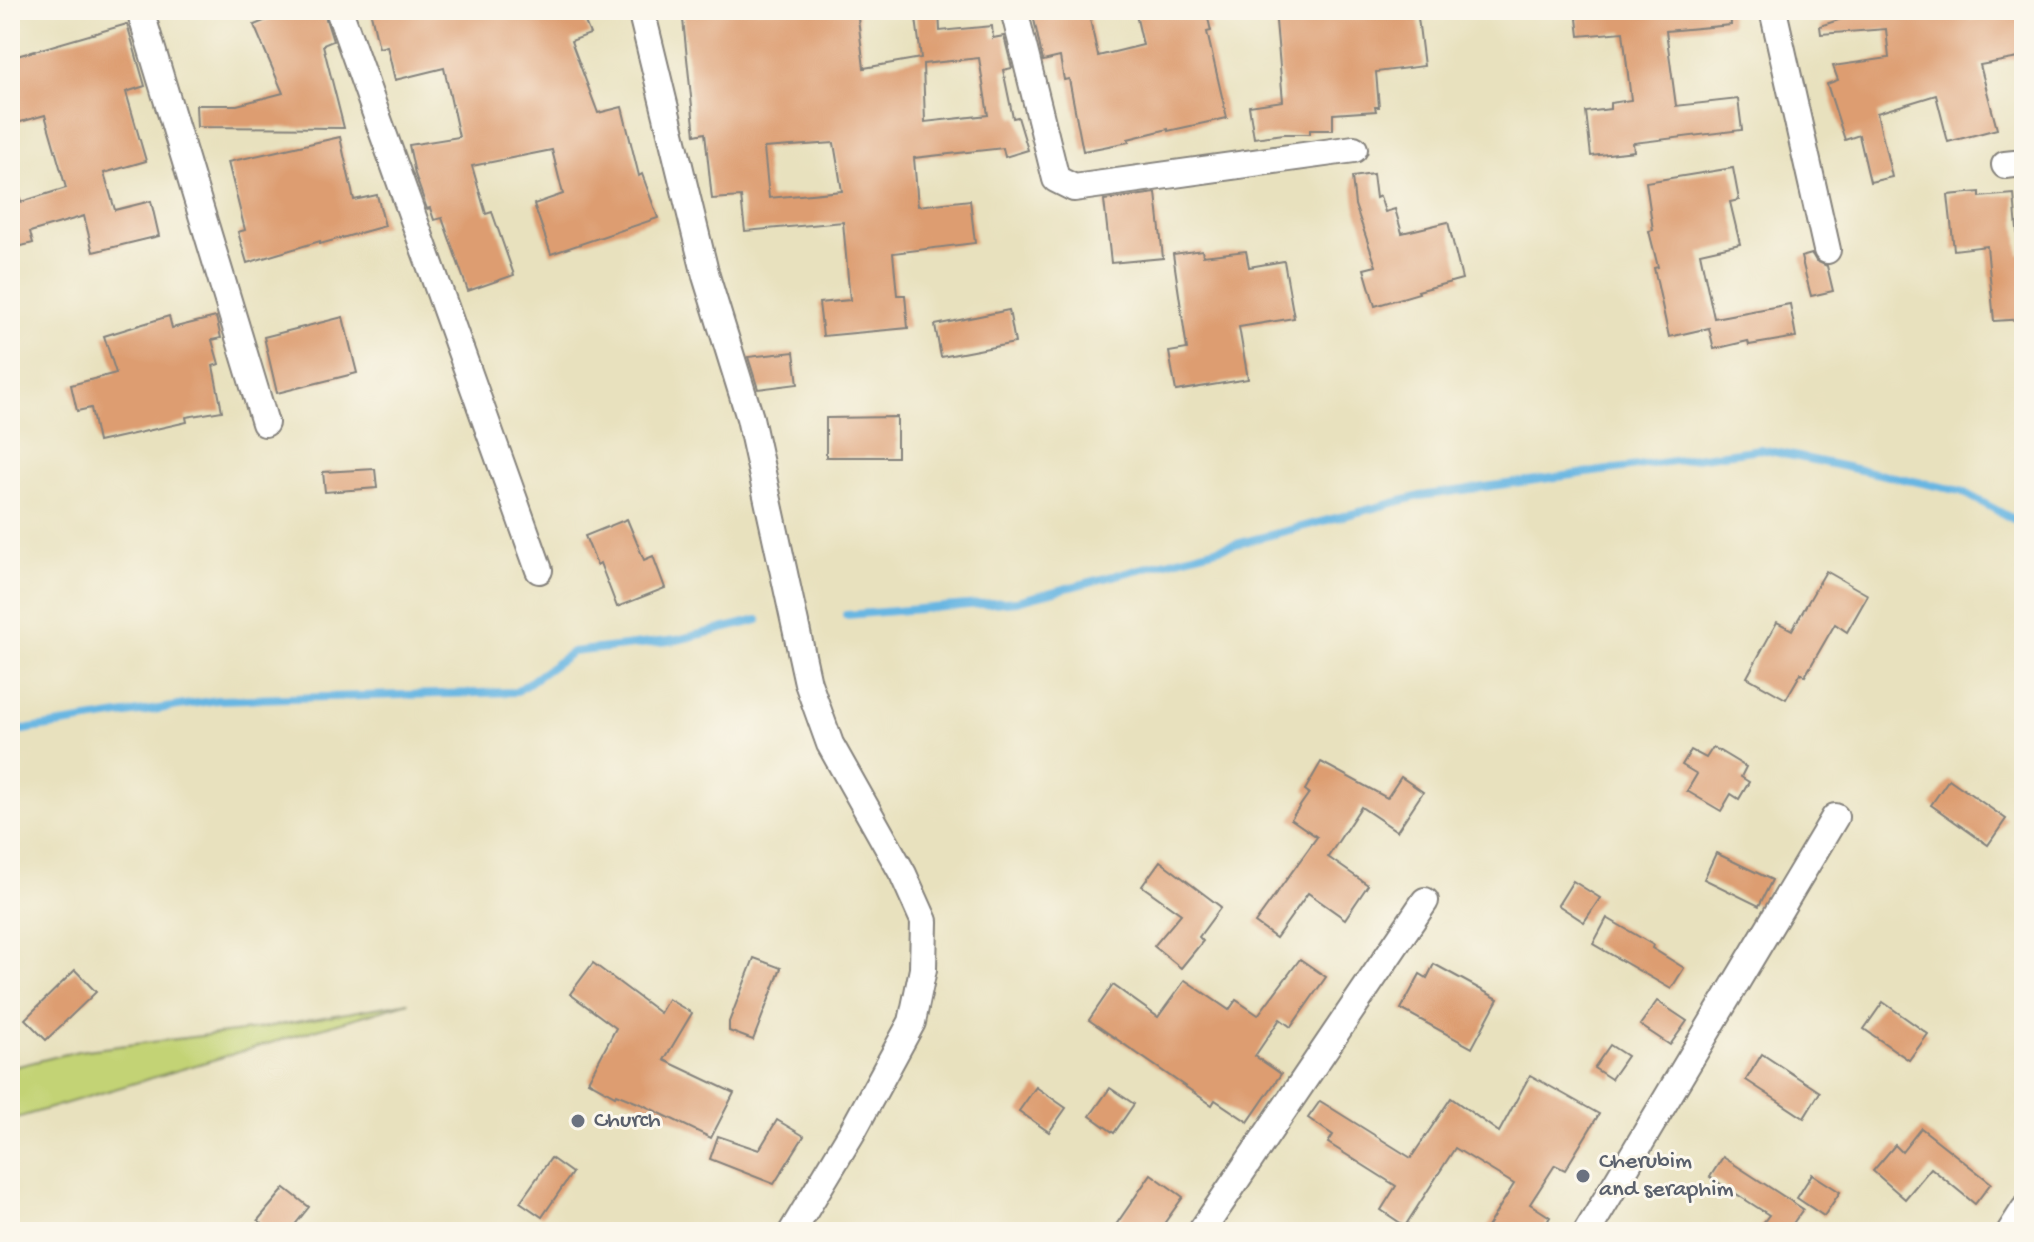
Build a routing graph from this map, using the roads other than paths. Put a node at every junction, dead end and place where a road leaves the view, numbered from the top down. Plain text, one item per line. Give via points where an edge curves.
1 (140, 10) edge
2 (339, 10) edge
3 (641, 10) edge
4 (1014, 10) edge
5 (1773, 10) edge
6 (1354, 149) dead end
7 (1827, 250) dead end
8 (265, 423) dead end
9 (539, 570) dead end
10 (1835, 817) dead end
11 (1425, 901) dead end
12 (2024, 1210) edge
13 (792, 1232) edge
14 (1201, 1232) edge
15 (1587, 1232) edge
16 (2010, 1232) edge

1 - 8 street
2 - 9 street
3 - 13 street via 706,276 750,418 808,683 830,744 924,921 923,969 912,1022
4 - 6 street via 1056,179 1074,188
5 - 7 street
10 - 15 street
11 - 14 street
12 - 16 street

